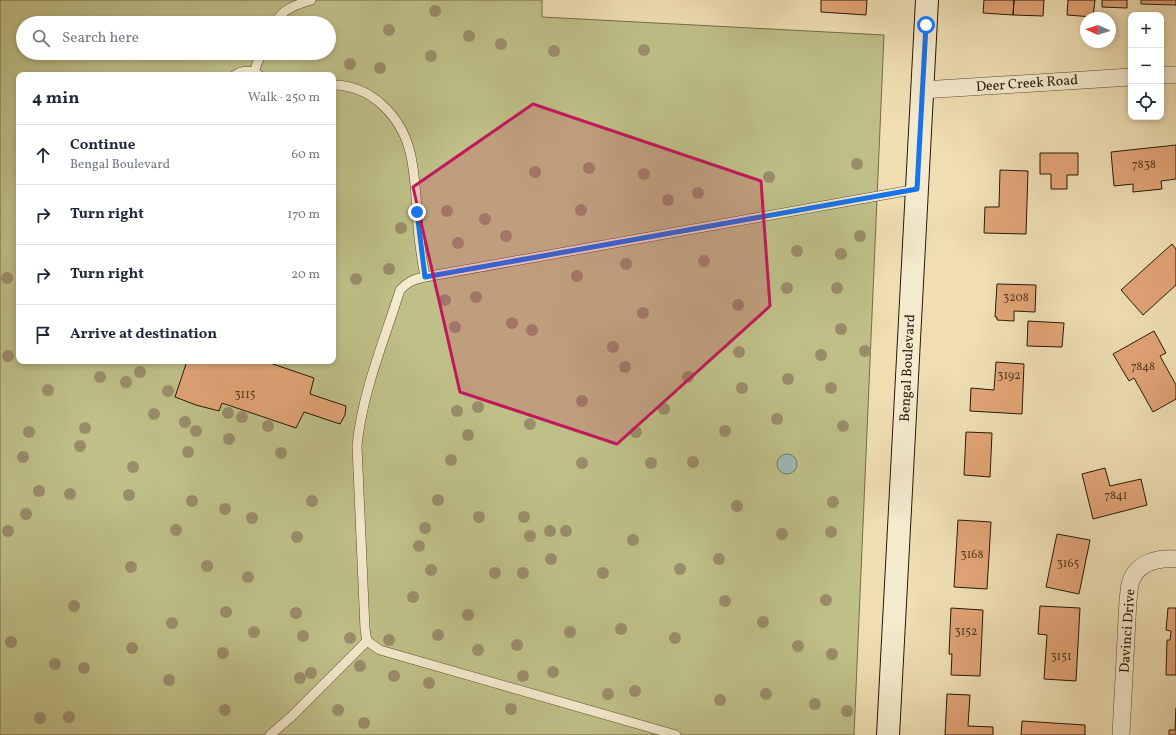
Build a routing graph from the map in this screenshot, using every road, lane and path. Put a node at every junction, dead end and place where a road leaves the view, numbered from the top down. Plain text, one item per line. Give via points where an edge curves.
1 (311, 0) edge
2 (927, 0) edge
3 (280, 16) edge
4 (259, 60) edge
5 (256, 72) edge
6 (1176, 75) edge
7 (1164, 76) edge
8 (1128, 77) edge
9 (336, 85) edge
10 (922, 90) junction
11 (917, 189) junction
12 (425, 277) junction
13 (1176, 559) edge
14 (367, 641) junction
15 (275, 733) edge
16 (676, 735) edge
17 (888, 735) edge
18 (1121, 735) edge

1 - 3 lane via 290,7
2 - 10 main road, Bengal Boulevard
4 - 5 lane
6 - 7 street
8 - 10 street, Deer Creek Road
9 - 12 lane via 357,88 374,98 392,116 402,132 410,154
10 - 11 main road, Bengal Boulevard
11 - 12 lane
11 - 17 main road, Bengal Boulevard
12 - 14 lane via 410,281 400,290 370,381 359,426 357,446
13 - 18 street, Davinci Drive via 1153,560 1140,567 1131,581
14 - 15 lane
14 - 16 lane via 380,650

